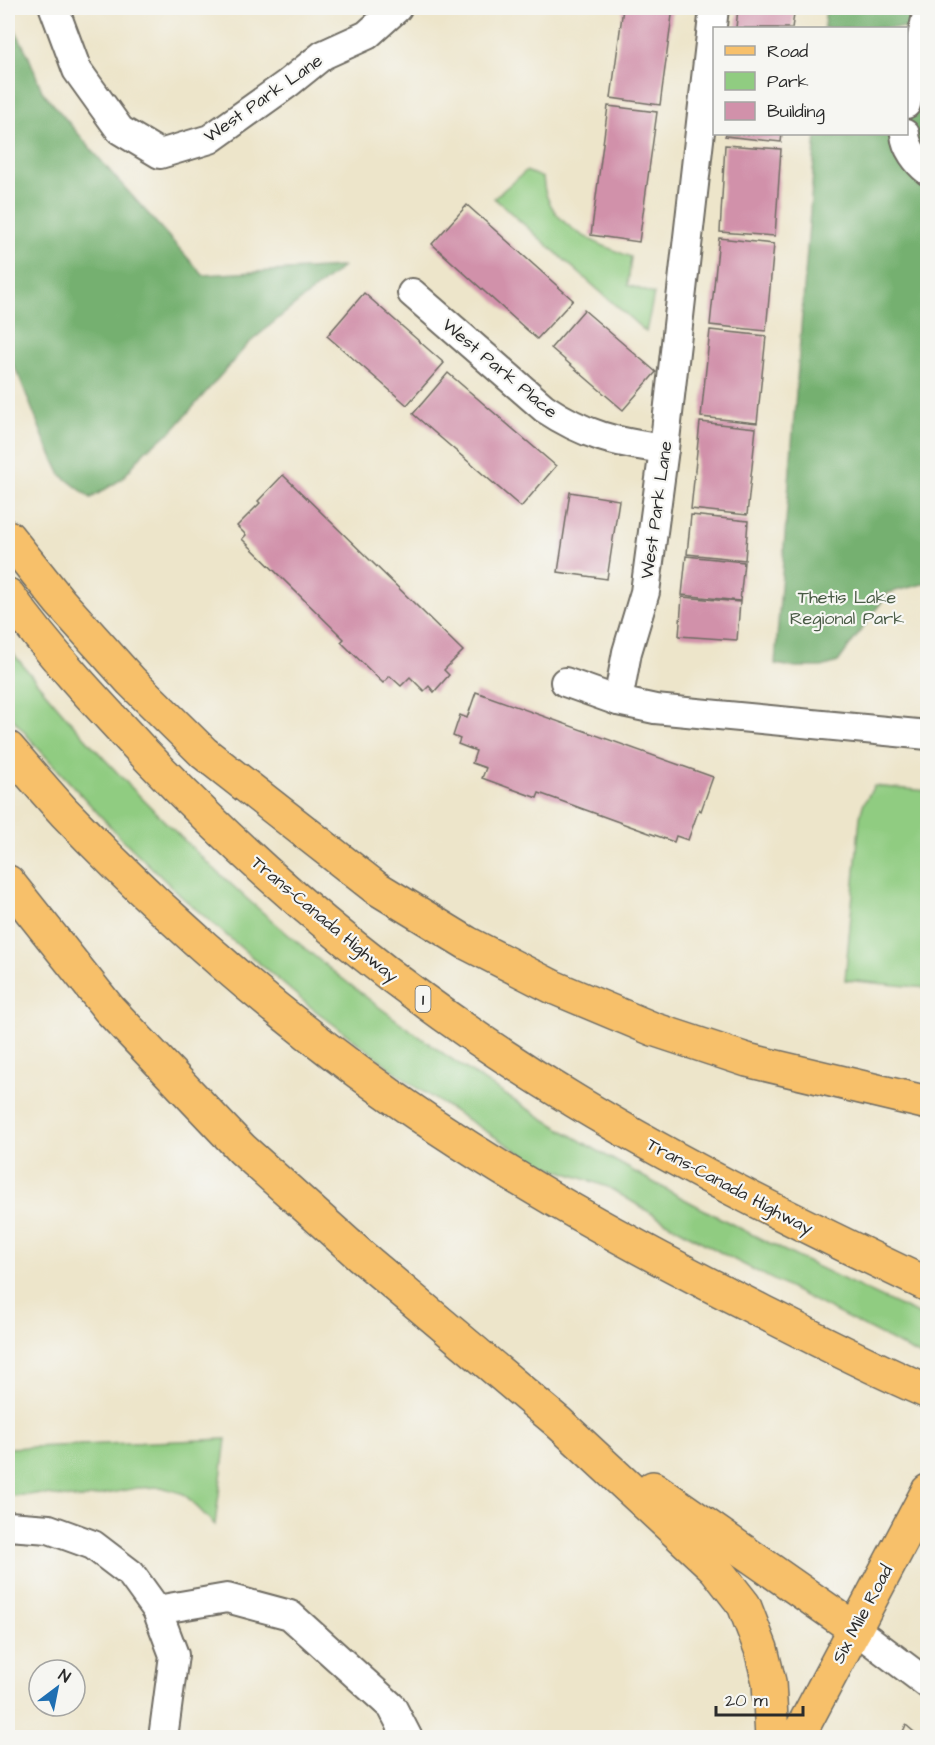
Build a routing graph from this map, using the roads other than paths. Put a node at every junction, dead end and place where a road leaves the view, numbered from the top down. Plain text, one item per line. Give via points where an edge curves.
1 (54, 8) edge
2 (397, 8) edge
3 (714, 8) edge
4 (927, 11) edge
5 (908, 95) edge
6 (905, 135) edge
7 (927, 171) edge
8 (412, 293) dead end
9 (664, 449) junction
10 (8, 537) edge
11 (8, 595) edge
12 (565, 682) dead end
13 (618, 701) junction
14 (927, 735) edge
15 (8, 748) edge
16 (8, 882) edge
17 (927, 1103) edge
18 (927, 1285) edge
19 (925, 1391) edge
20 (558, 1422) junction
21 (927, 1491) edge
22 (8, 1526) edge
23 (158, 1610) junction
24 (855, 1629) junction
25 (927, 1684) edge
26 (163, 1737) edge
27 (408, 1737) edge
28 (772, 1737) edge
29 (797, 1737) edge

1 - 2 street, West Park Lane via 77,70 120,130 160,154 210,139 323,55 367,35
3 - 9 street, West Park Lane
4 - 5 street
6 - 7 street
8 - 9 street, West Park Place via 562,420 609,440
9 - 13 street, West Park Lane via 645,592 627,652
10 - 17 main road via 130,681 204,753 375,887 467,943 553,987 653,1029 747,1060
11 - 18 main road, Trans-Canada Highway / 1 via 95,702 186,797 311,912 394,979 584,1106 694,1169
12 - 13 street
13 - 14 street via 655,709
15 - 19 main road via 151,899 258,993 366,1078 567,1208 684,1272
16 - 20 main road via 109,1010 242,1149 361,1256
20 - 24 main road
20 - 28 main road via 714,1568 744,1605 769,1682
21 - 24 main road, Six Mile Road
22 - 23 street via 49,1529 93,1545 131,1574
23 - 26 street via 174,1655
23 - 27 street via 227,1598 290,1615 392,1707
24 - 25 street
24 - 29 main road, Six Mile Road

